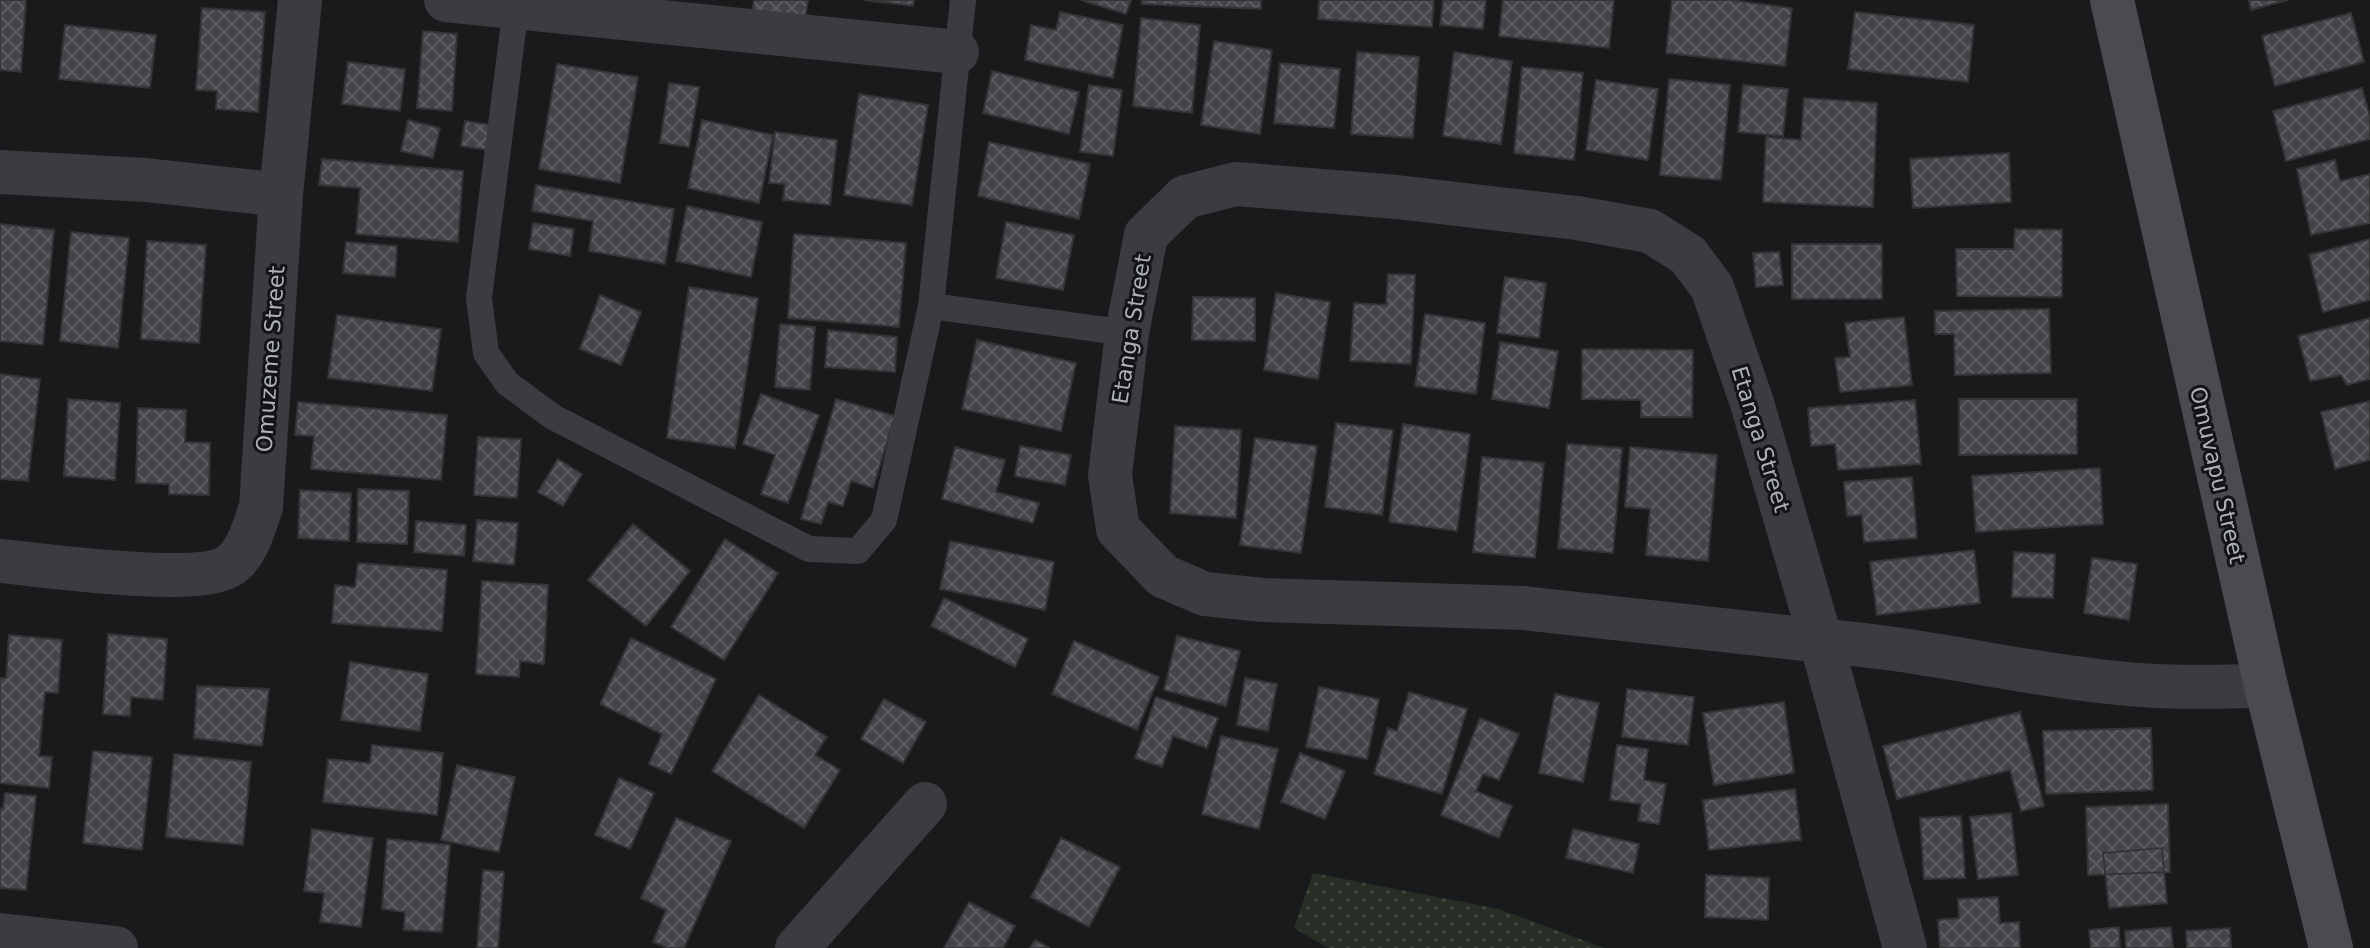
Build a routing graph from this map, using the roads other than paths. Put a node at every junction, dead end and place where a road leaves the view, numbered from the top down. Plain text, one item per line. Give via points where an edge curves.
1 (300, 0) edge
2 (446, 0) edge
3 (963, 0) edge
4 (2112, 0) edge
5 (516, 7) junction
6 (640, 10) edge
7 (957, 52) junction
8 (0, 172) edge
9 (281, 195) junction
10 (931, 306) junction
11 (1127, 333) junction
12 (0, 561) edge
13 (1821, 641) junction
14 (2266, 686) junction
15 (925, 804) dead end
16 (0, 935) edge
17 (116, 948) edge
18 (797, 948) edge
19 (1905, 948) edge
20 (2331, 948) edge

1 - 9 street, Omuzeme Street
2 - 5 street
3 - 7 lane
4 - 14 street, Omuvapu Street
5 - 6 street
5 - 10 lane via 479,298 486,353 507,383 553,417 809,549 858,551 884,520
6 - 7 street
7 - 10 lane
8 - 9 street
9 - 12 street, Omuzeme Street via 261,507 246,547 229,566 196,575
10 - 11 lane
11 - 13 street, Etanga Street via 1110,475 1118,529 1163,576 1205,594 1263,600 1524,608
11 - 13 street, Etanga Street via 1146,235 1185,197 1236,184 1442,202 1650,231 1688,255 1712,287 1752,403
13 - 14 street, Etanga Street via 2155,686
13 - 19 street
14 - 20 street, Omuvapu Street
15 - 18 street
16 - 17 street

